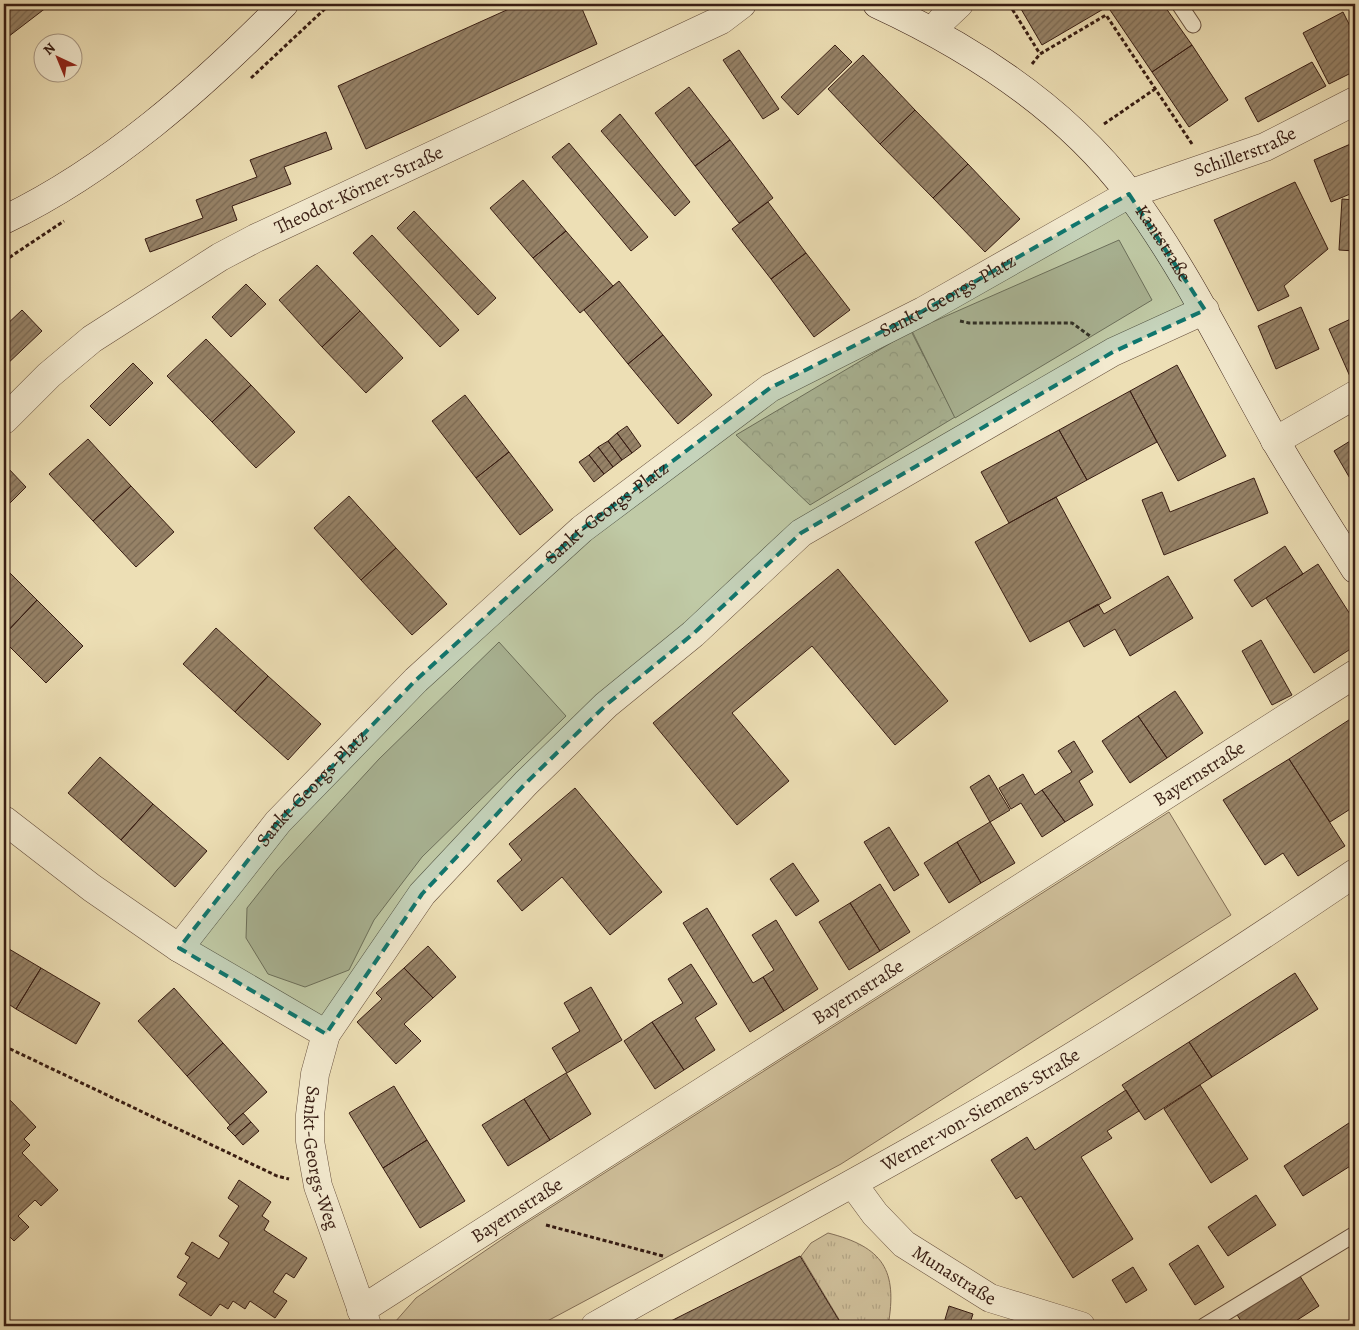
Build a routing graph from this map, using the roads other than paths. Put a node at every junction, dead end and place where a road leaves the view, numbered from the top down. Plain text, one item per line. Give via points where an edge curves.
1 (284, 4) edge
2 (742, 4) edge
3 (877, 4) edge
4 (958, 4) edge
5 (1179, 4) edge
6 (1193, 25) dead end
7 (936, 32) junction
8 (1355, 101) edge
9 (1129, 194) junction
10 (4, 220) edge
11 (1205, 310) junction
12 (1355, 395) edge
13 (4, 420) edge
14 (1275, 441) junction
15 (1355, 569) edge
16 (1355, 674) edge
17 (4, 820) edge
18 (1355, 873) edge
19 (179, 948) junction
20 (326, 1034) junction
21 (853, 1184) junction
22 (1355, 1234) edge
23 (365, 1318) edge
24 (595, 1326) edge
25 (1081, 1326) edge
26 (1204, 1326) edge

1 - 10 street via 192,91 122,148 22,212
2 - 13 street, Theodor-Körner-Straße via 721,20 220,257 92,339
3 - 7 street, Kantstraße
4 - 7 street via 941,21
5 - 6 lane
7 - 9 street, Kantstraße via 1015,83 1082,141
8 - 9 street, Schillerstraße via 1265,147
9 - 11 street, Kantstraße
9 - 19 street, Sankt-Georgs-Platz via 923,312 770,388 582,528 416,680 278,822
11 - 14 street, Kantstraße
11 - 20 street via 1113,352 801,533 693,634 606,705 526,783 422,894
12 - 14 street
14 - 15 street, Kantstraße
16 - 23 street, Bayernstraße via 509,1214
17 - 19 street via 92,888
18 - 21 street, Werner-von-Siemens-Straße via 1193,981 1068,1059
19 - 20 street
20 - 23 street, Sankt-Georgs-Weg via 315,1074 310,1141 318,1186
21 - 24 street, Werner-von-Siemens-Straße
21 - 25 street, Munastraße via 875,1214 904,1244 990,1298
22 - 26 lane

